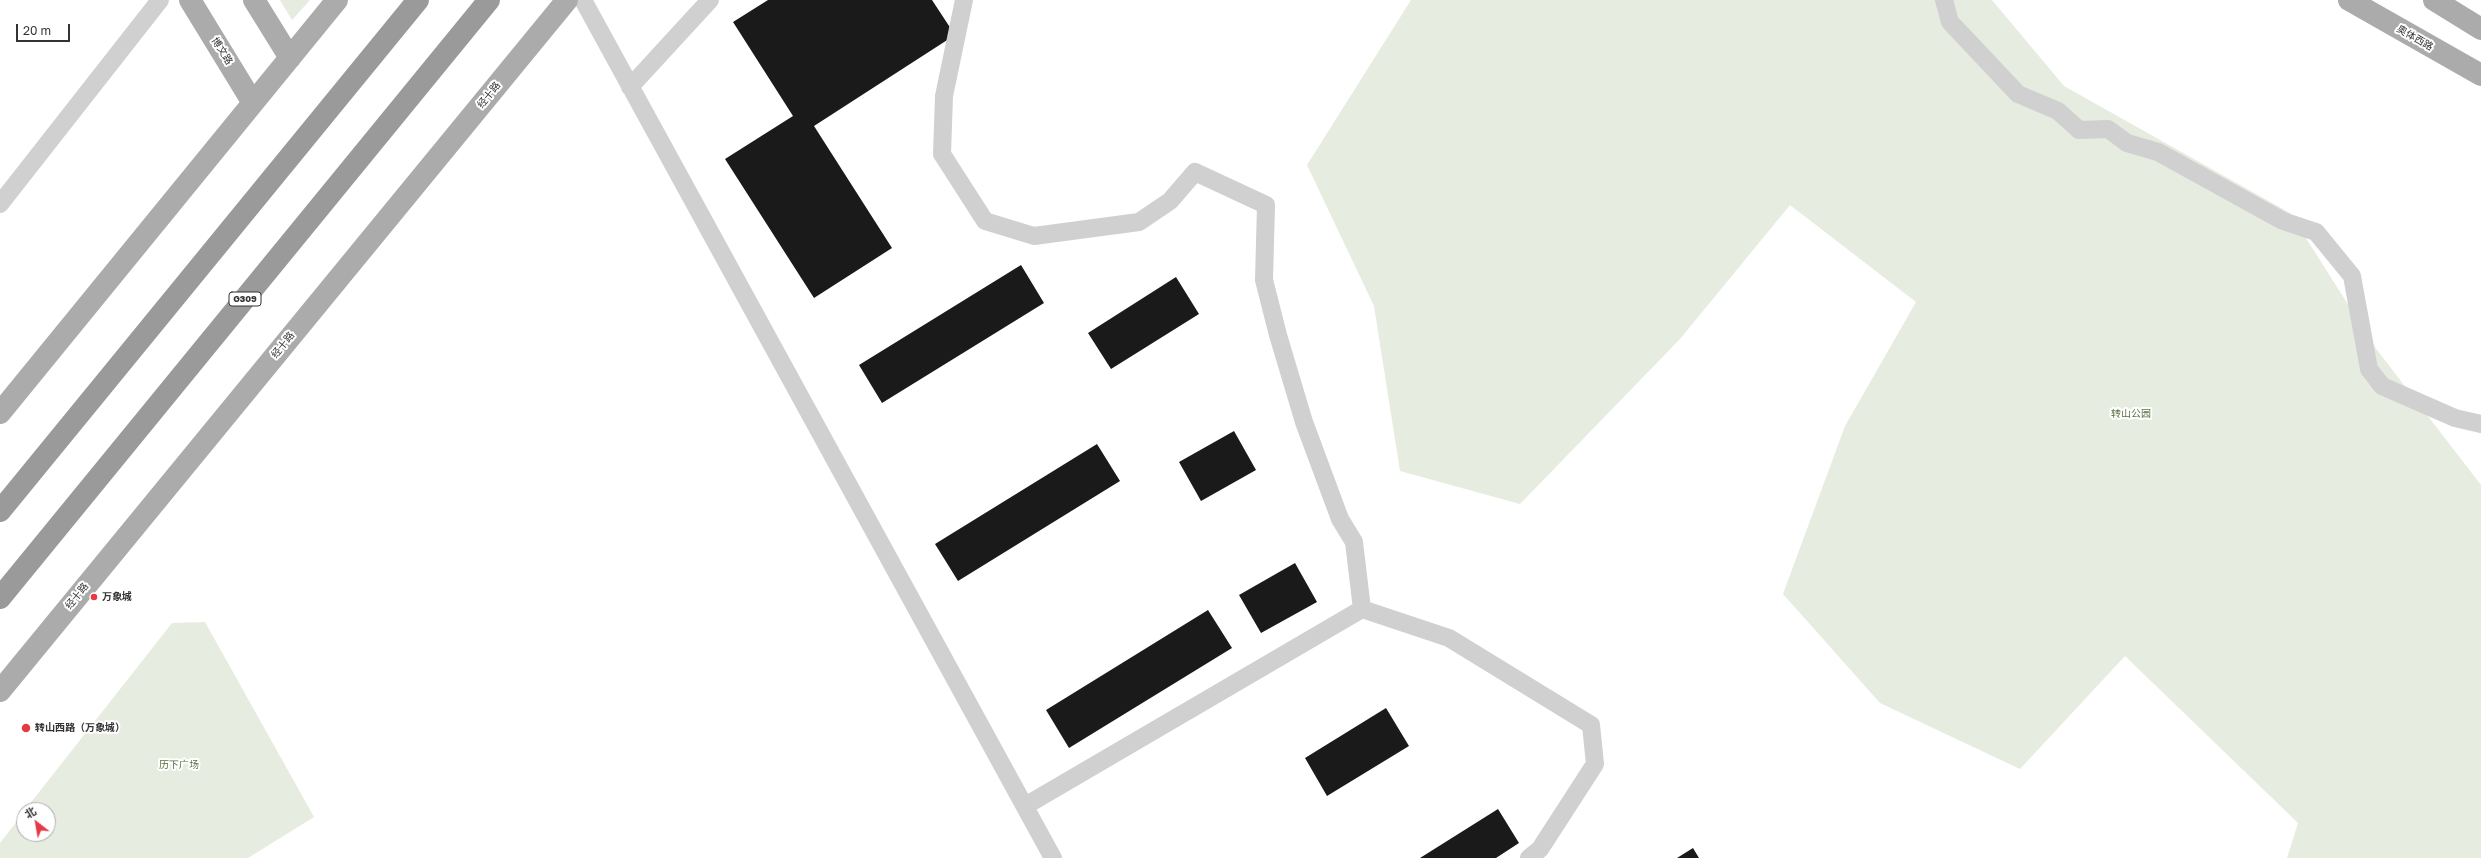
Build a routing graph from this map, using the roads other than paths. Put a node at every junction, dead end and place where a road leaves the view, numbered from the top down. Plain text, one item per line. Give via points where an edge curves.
1 (160, 0) edge
2 (190, 0) edge
3 (254, 0) edge
4 (337, 0) edge
5 (418, 0) edge
6 (489, 0) edge
7 (567, 0) edge
8 (582, 0) edge
9 (710, 0) edge
10 (964, 0) edge
11 (1944, 0) edge
12 (2350, 0) edge
13 (2434, 0) edge
14 (2481, 29) edge
15 (290, 58) junction
16 (2481, 75) edge
17 (630, 87) junction
18 (254, 102) junction
19 (0, 204) edge
20 (0, 413) edge
21 (2481, 424) edge
22 (0, 511) edge
23 (0, 598) edge
24 (1362, 609) junction
25 (0, 691) edge
26 (1025, 806) junction
27 (1053, 858) edge
28 (1528, 858) edge

1 - 19 street
2 - 18 main road, 博文路
3 - 15 main road
4 - 15 main road
5 - 22 highway
6 - 23 highway, G309
7 - 25 main road, 经十路
8 - 17 street
9 - 17 street
10 - 24 street via 944,96 942,154 985,221 1034,236 1139,222 1170,201 1194,172 1266,205 1264,280 1304,422 1340,519 1354,542
11 - 21 street via 1950,22 2018,94 2058,111 2079,130 2108,129 2127,143 2158,152 2283,221 2316,232 2352,276 2369,369 2382,386 2455,418
12 - 16 main road, 奥体西路
13 - 14 main road
15 - 18 main road
17 - 26 street
18 - 20 main road
24 - 26 street
24 - 28 street via 1449,638 1591,725 1594,764 1540,849
26 - 27 street

